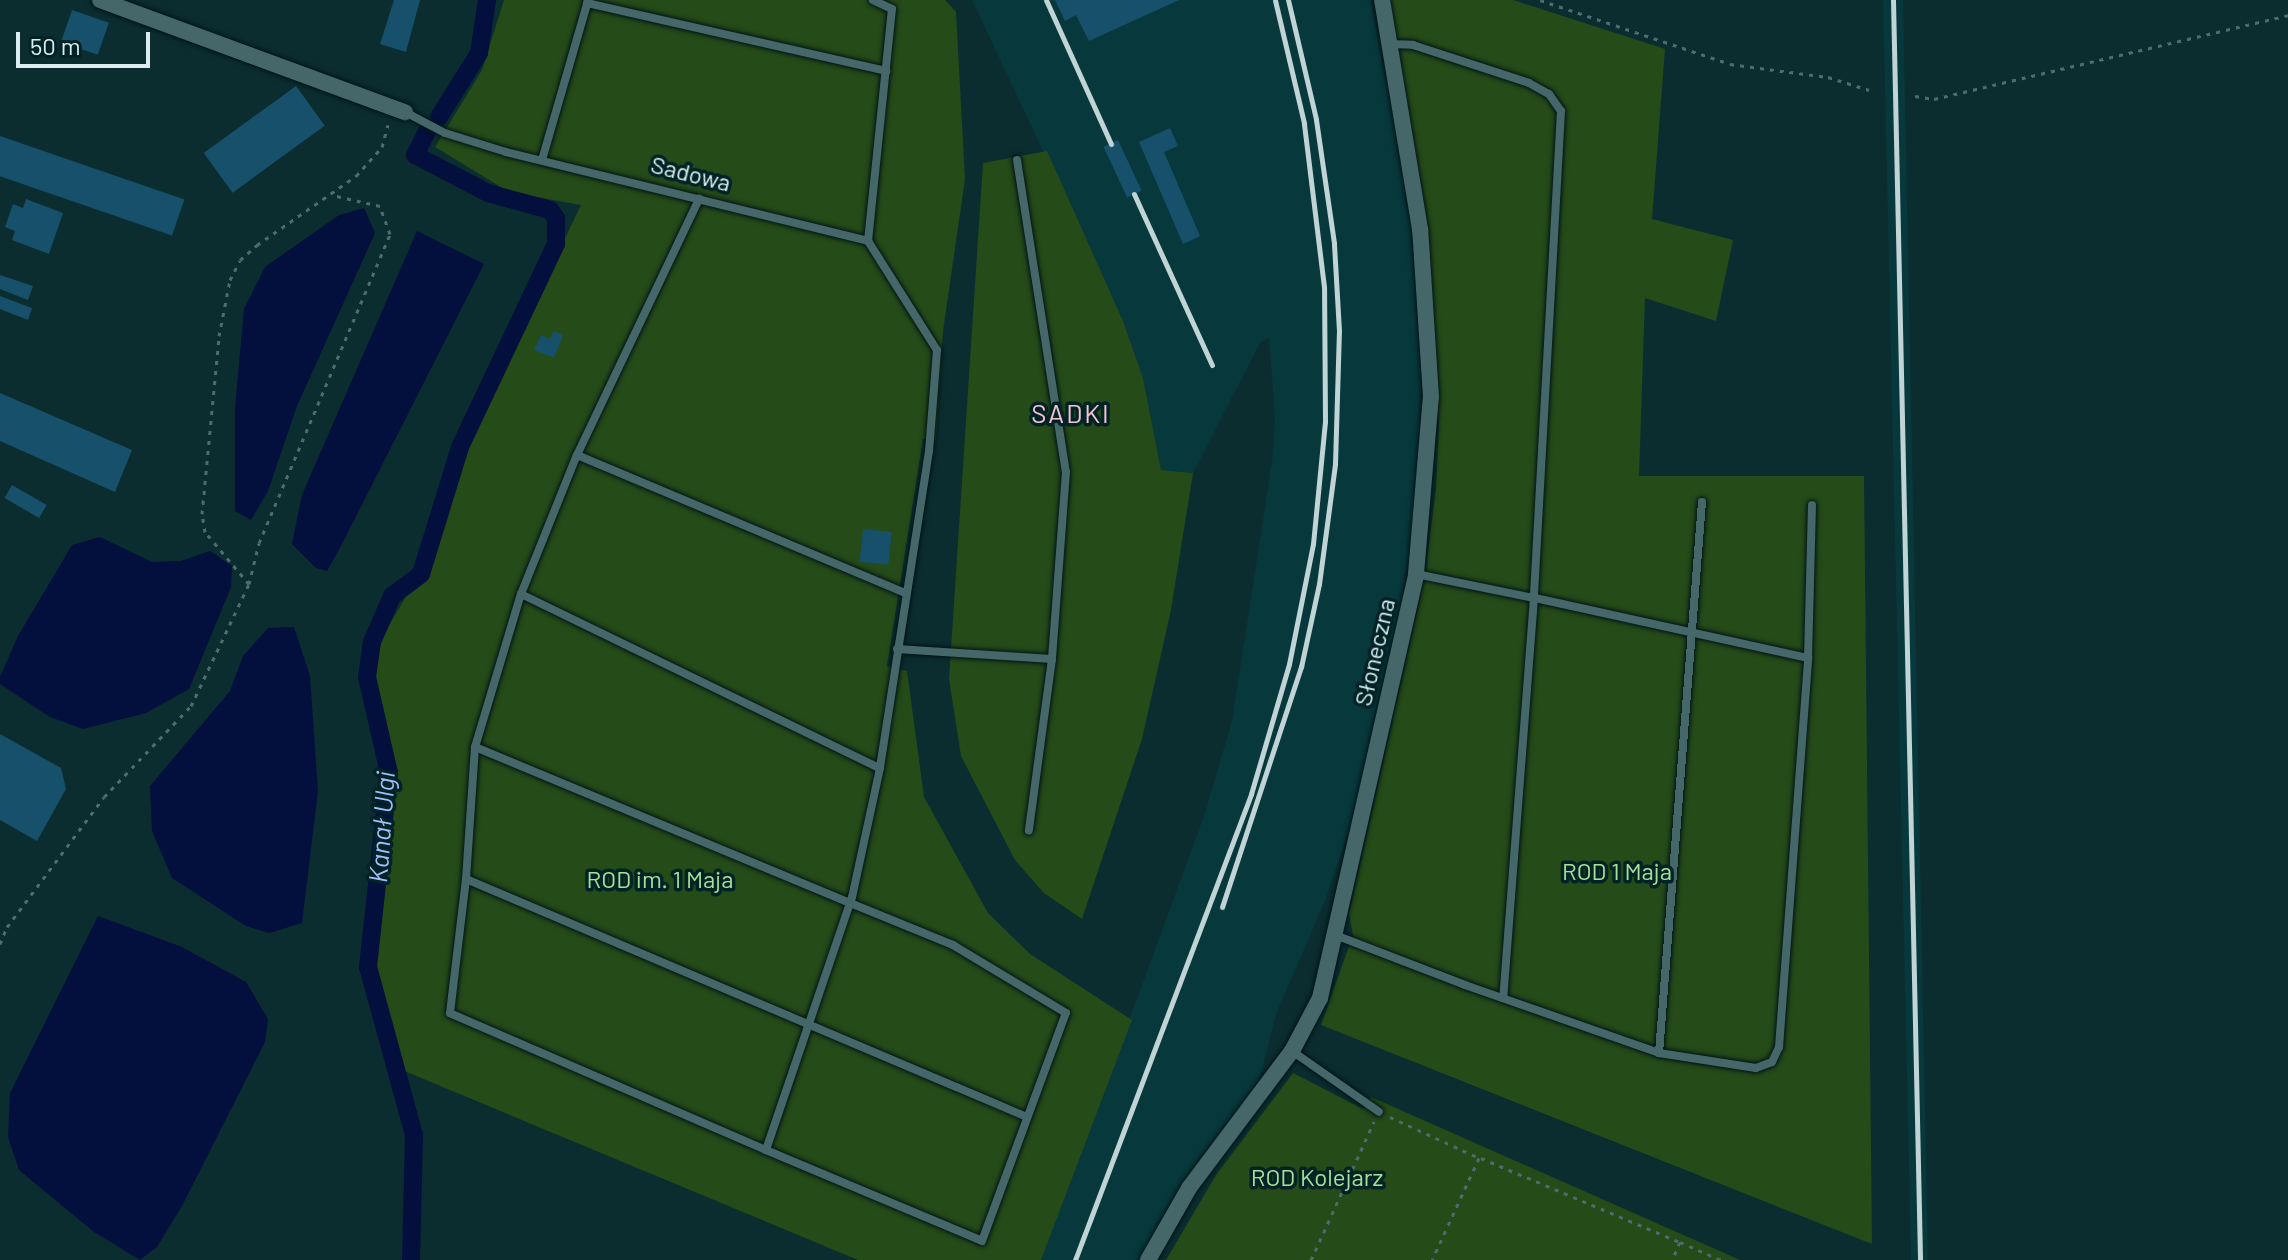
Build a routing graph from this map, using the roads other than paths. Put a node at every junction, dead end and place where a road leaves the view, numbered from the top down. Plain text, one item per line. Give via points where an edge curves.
1 (100, 0) edge
2 (873, 0) edge
3 (1382, 0) edge
4 (588, 2) edge
5 (1390, 44) junction
6 (886, 71) junction
7 (399, 110) joint
8 (542, 160) junction
9 (1017, 160) dead end
10 (699, 199) junction
11 (868, 241) junction
12 (577, 455) junction
13 (1702, 502) dead end
14 (1812, 505) dead end
15 (1416, 574) junction
16 (906, 593) junction
17 (521, 594) junction
18 (1534, 598) junction
19 (1690, 632) junction
20 (897, 649) junction
21 (1808, 658) junction
22 (1052, 659) junction
23 (475, 747) junction
24 (880, 768) junction
25 (1029, 830) dead end
26 (466, 879) junction
27 (850, 903) junction
28 (1335, 935) junction
29 (1503, 998) junction
30 (810, 1022) junction
31 (1292, 1051) junction
32 (1659, 1053) junction
33 (1379, 1112) road end
34 (1027, 1117) junction
35 (766, 1150) junction
36 (1148, 1260) edge

1 - 7 street, Sadowa
2 - 6 lane via 892,9
3 - 5 street, Słoneczna
4 - 6 lane
4 - 8 lane
5 - 15 street, Słoneczna via 1420,229 1431,397
5 - 18 lane via 1413,45 1529,83 1549,94 1561,111
6 - 11 lane
7 - 8 lane, Sadowa via 445,133
8 - 10 lane, Sadowa
9 - 22 lane via 1066,472
10 - 11 lane, Sadowa
10 - 12 lane
11 - 16 lane via 937,350 929,451
12 - 16 lane
12 - 17 lane
13 - 19 lane
14 - 21 lane
15 - 18 lane
15 - 28 street, Słoneczna
16 - 20 lane
17 - 23 lane
17 - 24 lane
18 - 19 lane
18 - 29 lane
19 - 21 lane
19 - 32 lane
20 - 22 lane
20 - 24 lane
21 - 32 lane via 1779,1047 1772,1062 1756,1068
22 - 25 lane
23 - 26 lane
23 - 27 lane
24 - 27 lane
26 - 30 lane
26 - 35 lane via 450,1013
27 - 30 lane
27 - 34 lane via 953,945 1066,1013
28 - 29 lane
28 - 31 street, Słoneczna via 1320,998
29 - 32 lane
30 - 34 lane
30 - 35 lane
31 - 33 lane
31 - 36 street, Słoneczna via 1189,1188
34 - 35 lane via 982,1241

